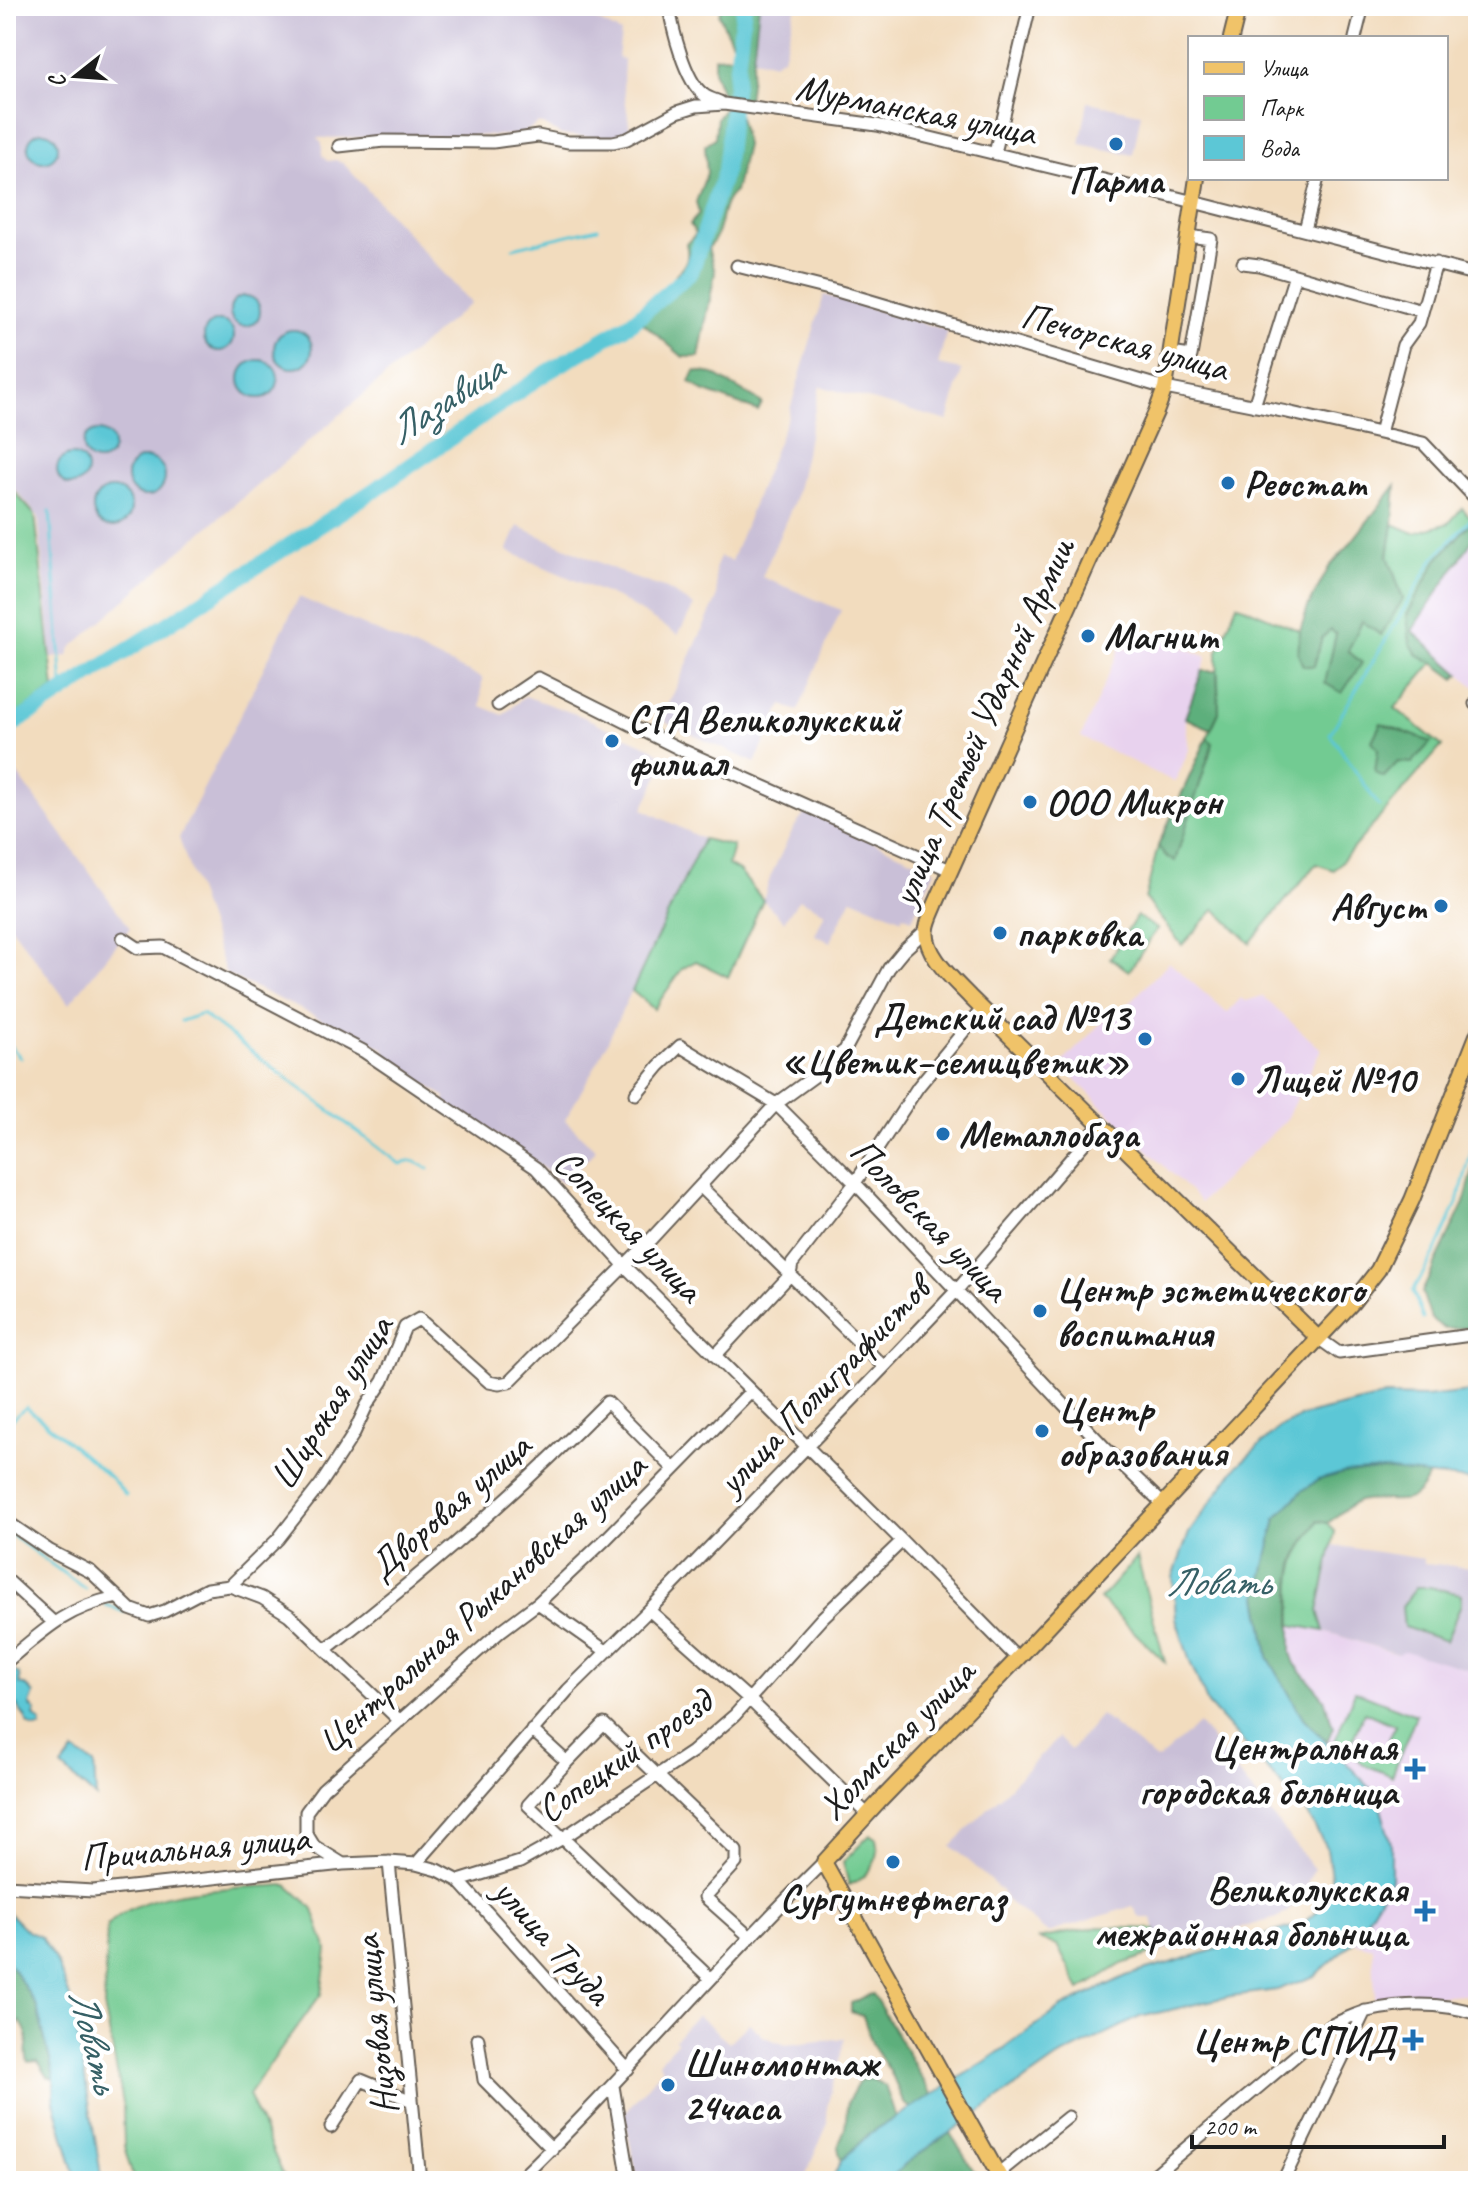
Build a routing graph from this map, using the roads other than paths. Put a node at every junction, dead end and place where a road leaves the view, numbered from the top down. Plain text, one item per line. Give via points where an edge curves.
1 (669, 6) edge
2 (1030, 6) edge
3 (1239, 6) edge
4 (1363, 6) edge
5 (1232, 36) edge
6 (1356, 36) edge
7 (724, 104) junction
8 (339, 146) dead end
9 (995, 153) junction
10 (1197, 180) edge
11 (1318, 180) edge
12 (1193, 202) junction
13 (1305, 230) junction
14 (1188, 236) junction
15 (1243, 263) dead end
16 (1436, 263) junction
17 (737, 266) dead end
18 (1295, 275) junction
19 (1478, 275) edge
20 (1422, 311) junction
21 (1170, 353) junction
22 (1165, 388) junction
23 (1254, 406) junction
24 (1380, 433) junction
25 (1478, 501) edge
26 (498, 705) dead end
27 (950, 870) junction
28 (926, 930) junction
29 (123, 938) dead end
30 (982, 1009) junction
31 (1478, 1033) edge
32 (636, 1094) dead end
33 (776, 1104) junction
34 (1100, 1125) junction
35 (855, 1183) junction
36 (700, 1186) junction
37 (625, 1266) junction
38 (790, 1275) junction
39 (957, 1290) junction
40 (1478, 1334) edge
41 (1318, 1338) junction
42 (715, 1356) junction
43 (884, 1367) junction
44 (509, 1382) joint
45 (751, 1391) junction
46 (807, 1447) junction
47 (674, 1469) junction
48 (1163, 1504) junction
49 (6, 1521) edge
50 (902, 1541) junction
51 (6, 1579) edge
52 (230, 1586) junction
53 (117, 1597) junction
54 (538, 1603) junction
55 (649, 1610) junction
56 (53, 1622) junction
57 (326, 1649) junction
58 (606, 1651) junction
59 (1017, 1658) junction
60 (6, 1662) edge
61 (749, 1699) junction
62 (400, 1721) junction
63 (532, 1730) junction
64 (567, 1762) junction
65 (658, 1775) junction
66 (867, 1814) junction
67 (563, 1838) junction
68 (389, 1862) junction
69 (824, 1862) junction
70 (343, 1864) junction
71 (420, 1865) junction
72 (459, 1881) junction
73 (6, 1886) edge
74 (750, 1937) junction
75 (710, 1978) junction
76 (1365, 2011) junction
77 (1478, 2014) edge
78 (478, 2039) dead end
79 (628, 2070) junction
80 (613, 2086) junction
81 (412, 2101) junction
82 (1068, 2117) dead end
83 (331, 2127) dead end
84 (552, 2149) junction
85 (1001, 2179) edge
86 (1286, 2180) edge
87 (420, 2181) edge
88 (518, 2181) edge
89 (629, 2181) edge
90 (1147, 2181) edge

1 - 7 street via 691,79 703,94
2 - 9 street
3 - 5 main road
4 - 6 street
7 - 8 street, Мурманская улица via 677,112 613,142 538,136
7 - 9 street, Мурманская улица via 877,125
9 - 12 street, Мурманская улица
10 - 12 main road, улица Третьей Ударной Армии
11 - 13 street
12 - 13 street, Мурманская улица
12 - 14 main road, улица Третьей Ударной Армии
13 - 16 street, Мурманская улица
14 - 21 main road, улица Третьей Ударной Армии
14 - 21 street via 1211,239 1191,356
15 - 18 street
16 - 19 street, Мурманская улица
16 - 20 street
17 - 22 street, Печорская улица
18 - 20 street
18 - 23 street
20 - 24 street via 1403,345
21 - 22 main road, улица Третьей Ударной Армии
22 - 23 street, Печорская улица
22 - 27 main road, улица Третьей Ударной Армии
23 - 24 street, Печорская улица
24 - 25 street, Печорская улица via 1423,443
26 - 27 street via 538,678 680,749
27 - 28 main road, улица Третьей Ударной Армии
28 - 30 main road via 939,964
28 - 33 street, улица Третьей Ударной Армии via 889,968 845,1050
29 - 37 street, Сопецкая улица via 138,948 163,947 363,1051 536,1168
30 - 34 main road
30 - 35 street via 918,1087
31 - 41 main road, Холмская улица via 1412,1200 1378,1270
32 - 33 street, Половская улица via 680,1046
33 - 35 street, Половская улица
33 - 36 street, улица Третьей Ударной Армии
34 - 39 street, улица Полиграфистов
34 - 41 main road
35 - 38 street via 792,1264
35 - 39 street, Половская улица
36 - 37 street, улица Третьей Ударной Армии
36 - 38 street
37 - 42 street, Сопецкая улица
37 - 44 street, улица Третьей Ударной Армии
38 - 42 street
38 - 43 street
39 - 43 street, улица Полиграфистов
39 - 48 street, Половская улица
40 - 41 street via 1339,1353
41 - 48 main road, Холмская улица
42 - 45 street, Сопецкая улица
43 - 46 street, улица Полиграфистов
44 - 52 street, Широкая улица via 489,1382 419,1319 405,1327 383,1381 321,1484 278,1539
45 - 46 street, Сопецкая улица
45 - 47 street, Центральная Рыкановская улица
46 - 50 street, Сопецкая улица
46 - 55 street, улица Полиграфистов
47 - 54 street, Центральная Рыкановская улица
47 - 57 street, Дворовая улица via 607,1402 405,1588
48 - 59 main road, Холмская улица
49 - 53 street, Широкая улица via 91,1572
50 - 59 street, Сопецкая улица
50 - 61 street, Сопецкий проезд
51 - 56 street
52 - 53 street, Широкая улица via 207,1589 149,1616
52 - 57 street via 289,1615
53 - 56 street
54 - 58 street
54 - 62 street, Центральная Рыкановская улица
55 - 58 street, улица Полиграфистов
55 - 61 street
56 - 60 street
57 - 62 street
58 - 63 street
59 - 66 main road, Холмская улица
61 - 65 street, Сопецкий проезд via 692,1752
61 - 66 street
62 - 70 street, Центральная Рыкановская улица via 323,1789 306,1812 306,1833 314,1846
63 - 64 street
63 - 71 street
64 - 65 street via 604,1724
64 - 67 street via 528,1805
65 - 67 street, Сопецкий проезд
65 - 74 street via 736,1851 736,1863 705,1897
66 - 69 main road, Холмская улица
67 - 72 street, Сопецкий проезд via 520,1862
67 - 75 street
68 - 70 street, Причальная улица
68 - 71 street, Причальная улица
68 - 81 street, Низовая улица
69 - 74 street, Холмская улица
69 - 85 main road
70 - 73 street, Причальная улица via 93,1891
71 - 72 street, улица Труда
72 - 79 street, улица Труда
74 - 75 street, Холмская улица
75 - 79 street, Холмская улица
76 - 77 street via 1424,2004
76 - 86 street
76 - 90 street via 1332,2025
78 - 84 street via 484,2080
79 - 80 street, Холмская улица
80 - 84 street, Холмская улица
80 - 89 street
81 - 83 street via 361,2080
81 - 87 street, Низовая улица
82 - 85 street via 1005,2168
84 - 88 street, Холмская улица

